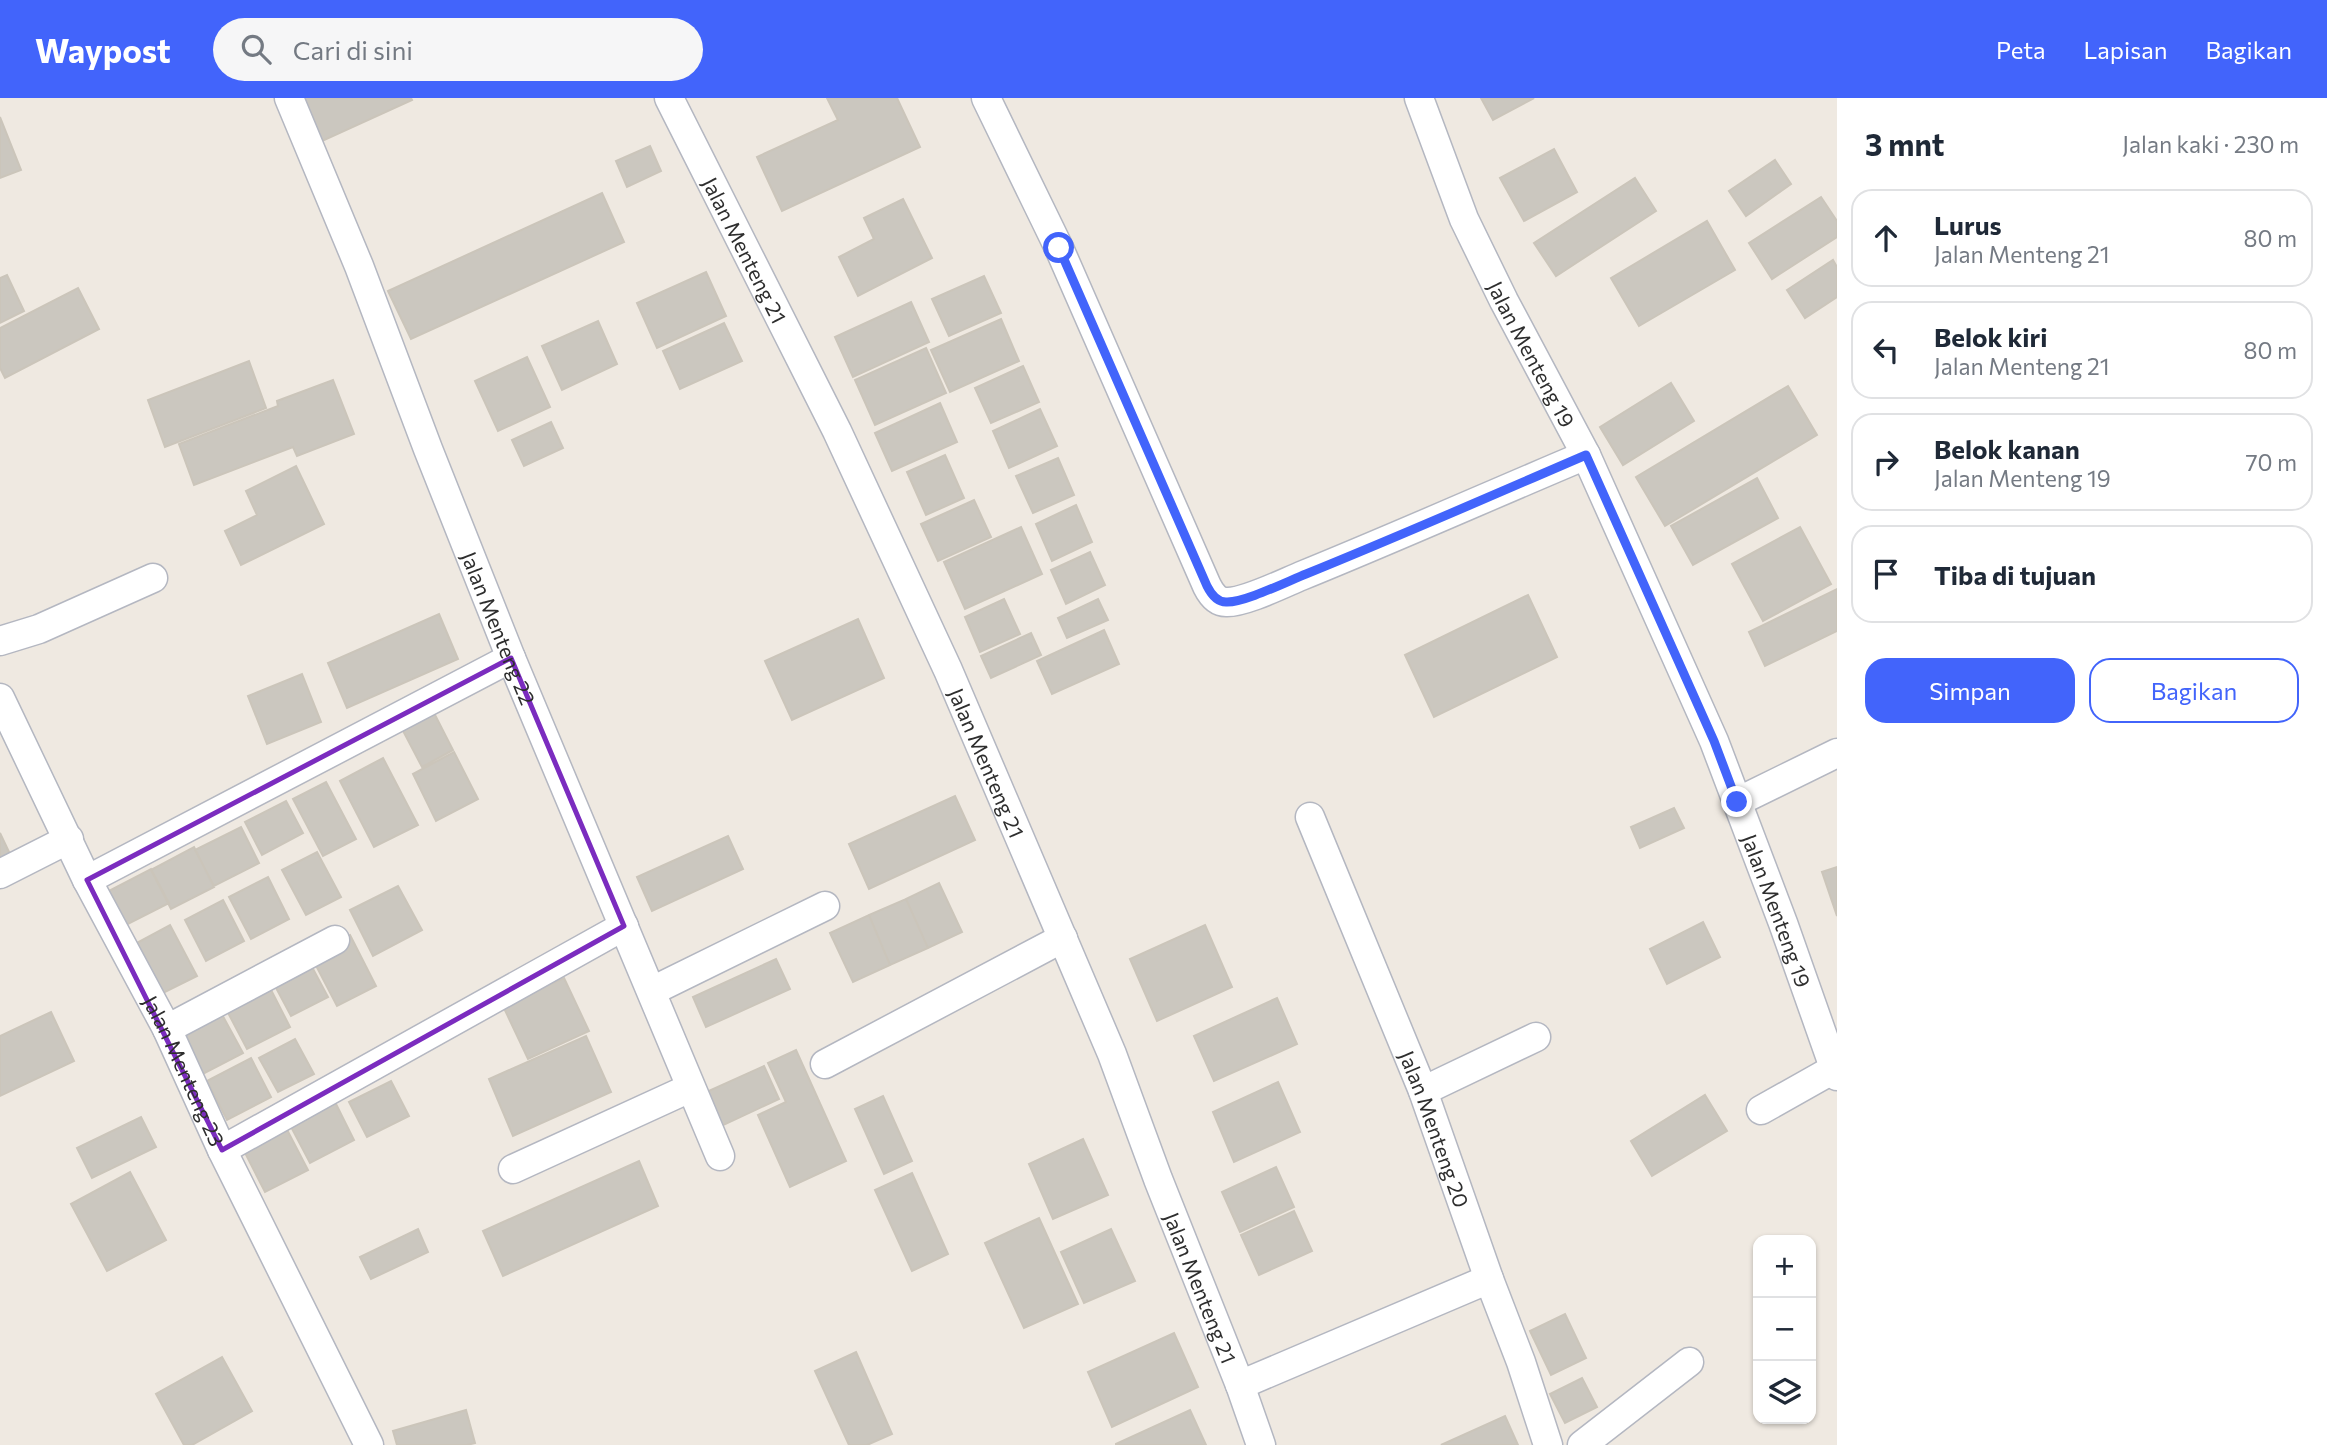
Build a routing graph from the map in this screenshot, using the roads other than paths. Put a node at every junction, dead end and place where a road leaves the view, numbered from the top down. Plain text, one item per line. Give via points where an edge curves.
1 (289, 98) edge
2 (669, 98) edge
3 (986, 98) edge
4 (1419, 98) edge
5 (1586, 455) junction
6 (153, 578) dead end
7 (0, 641) edge
8 (511, 658) junction
9 (2, 711) edge
10 (1837, 753) edge
11 (1737, 802) junction
12 (1310, 817) dead end
13 (69, 839) junction
14 (0, 874) edge
15 (87, 880) junction
16 (825, 906) dead end
17 (624, 926) junction
18 (1063, 938) junction
19 (335, 940) dead end
20 (652, 990) junction
21 (167, 1029) junction
22 (1536, 1037) dead end
23 (825, 1063) dead end
24 (1836, 1072) edge
25 (690, 1088) junction
26 (1423, 1091) junction
27 (1761, 1110) dead end
28 (222, 1150) junction
29 (720, 1156) dead end
30 (513, 1169) dead end
31 (1489, 1279) junction
32 (1689, 1362) dead end
33 (1240, 1385) junction
34 (369, 1445) edge
35 (1261, 1445) edge
36 (1548, 1445) edge
37 (1582, 1445) edge

1 - 8 street, Jalan Menteng 22
2 - 18 street, Jalan Menteng 21 via 837,431 948,670
3 - 5 street via 1059,248 1207,586 1219,600 1226,603 1254,595
4 - 5 street, Jalan Menteng 19 via 1464,219
5 - 11 street, Jalan Menteng 19
6 - 7 street via 39,629
8 - 15 street
8 - 17 street, Jalan Menteng 22
9 - 13 street, Jalan Menteng 23
10 - 11 street
11 - 24 street, Jalan Menteng 19
12 - 26 street, Jalan Menteng 20
13 - 14 street
13 - 15 street, Jalan Menteng 23
15 - 21 street, Jalan Menteng 23
16 - 20 street
17 - 20 street, Jalan Menteng 22
17 - 28 street
18 - 23 street
18 - 33 street, Jalan Menteng 21
19 - 21 street
20 - 25 street, Jalan Menteng 22
21 - 28 street, Jalan Menteng 23
22 - 26 street
24 - 27 street
25 - 29 street, Jalan Menteng 22
25 - 30 street
26 - 31 street, Jalan Menteng 20
28 - 34 street, Jalan Menteng 23
31 - 33 street
31 - 36 street, Jalan Menteng 20
32 - 37 street
33 - 35 street, Jalan Menteng 21

